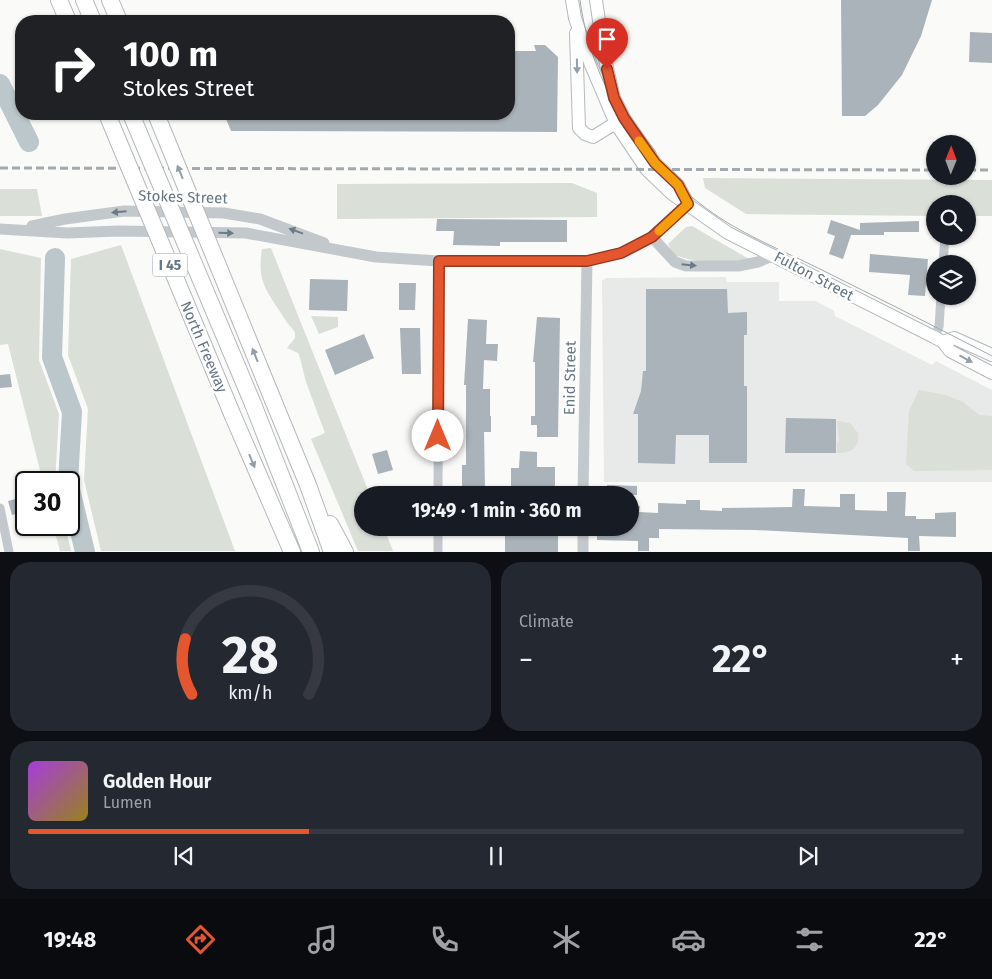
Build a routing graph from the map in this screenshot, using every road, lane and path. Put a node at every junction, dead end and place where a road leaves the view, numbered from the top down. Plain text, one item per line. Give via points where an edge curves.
1 (59, 0) edge
2 (84, 0) edge
3 (110, 0) edge
4 (572, 0) edge
5 (596, 0) edge
6 (65, 15) edge
7 (90, 15) edge
8 (116, 15) edge
9 (575, 18) junction
10 (110, 120) edge
11 (134, 120) edge
12 (158, 120) edge
13 (620, 121) junction
14 (688, 204) junction
15 (0, 229) edge
16 (20, 229) junction
17 (652, 237) junction
18 (341, 250) junction
19 (774, 255) junction
20 (439, 261) junction
21 (587, 261) junction
22 (940, 305) edge
23 (939, 340) junction
24 (992, 356) edge
25 (992, 373) edge
26 (308, 485) junction
27 (438, 486) edge
28 (584, 486) edge
29 (0, 508) edge
30 (272, 508) junction
31 (438, 536) edge
32 (583, 536) edge
33 (8, 552) edge
34 (279, 552) edge
35 (292, 552) edge
36 (311, 552) edge
37 (332, 552) edge
38 (345, 552) edge
39 (438, 552) edge
40 (583, 552) edge

1 - 6 highway
2 - 7 highway
3 - 8 highway
4 - 9 main road, Fulton Street
5 - 13 main road, Fulton Street via 604,55
9 - 13 main road, Fulton Street via 591,65
9 -> 13 main road via 579,128 593,137
10 -> 30 highway, North Freeway / I 45, bridge
11 - 36 highway, North Freeway, bridge
26 -> 12 highway, bridge
13 - 14 main road, Fulton Street via 647,170
14 - 17 street, Stokes Street
14 - 19 main road, Fulton Street via 728,232
15 - 16 street, Stokes Street
16 -> 18 street, Stokes Street via 67,233 246,233
18 -> 16 street, Stokes Street via 260,219 224,213 124,211
17 -> 19 street via 675,262 686,266 738,266
17 - 21 street, Stokes Street via 621,253
18 - 20 street, Stokes Street via 376,257
19 - 23 main road, Fulton Street
20 - 21 street, Stokes Street
20 - 27 street
21 - 28 street, Enid Street
22 - 23 street
23 - 24 main road, Fulton Street via 954,338
23 -> 25 main road, Fulton Street via 950,351
26 - 37 highway
26 - 38 highway
29 - 33 street
30 - 34 highway
30 - 35 highway, North Freeway / I 45
31 - 39 street
32 - 40 street

